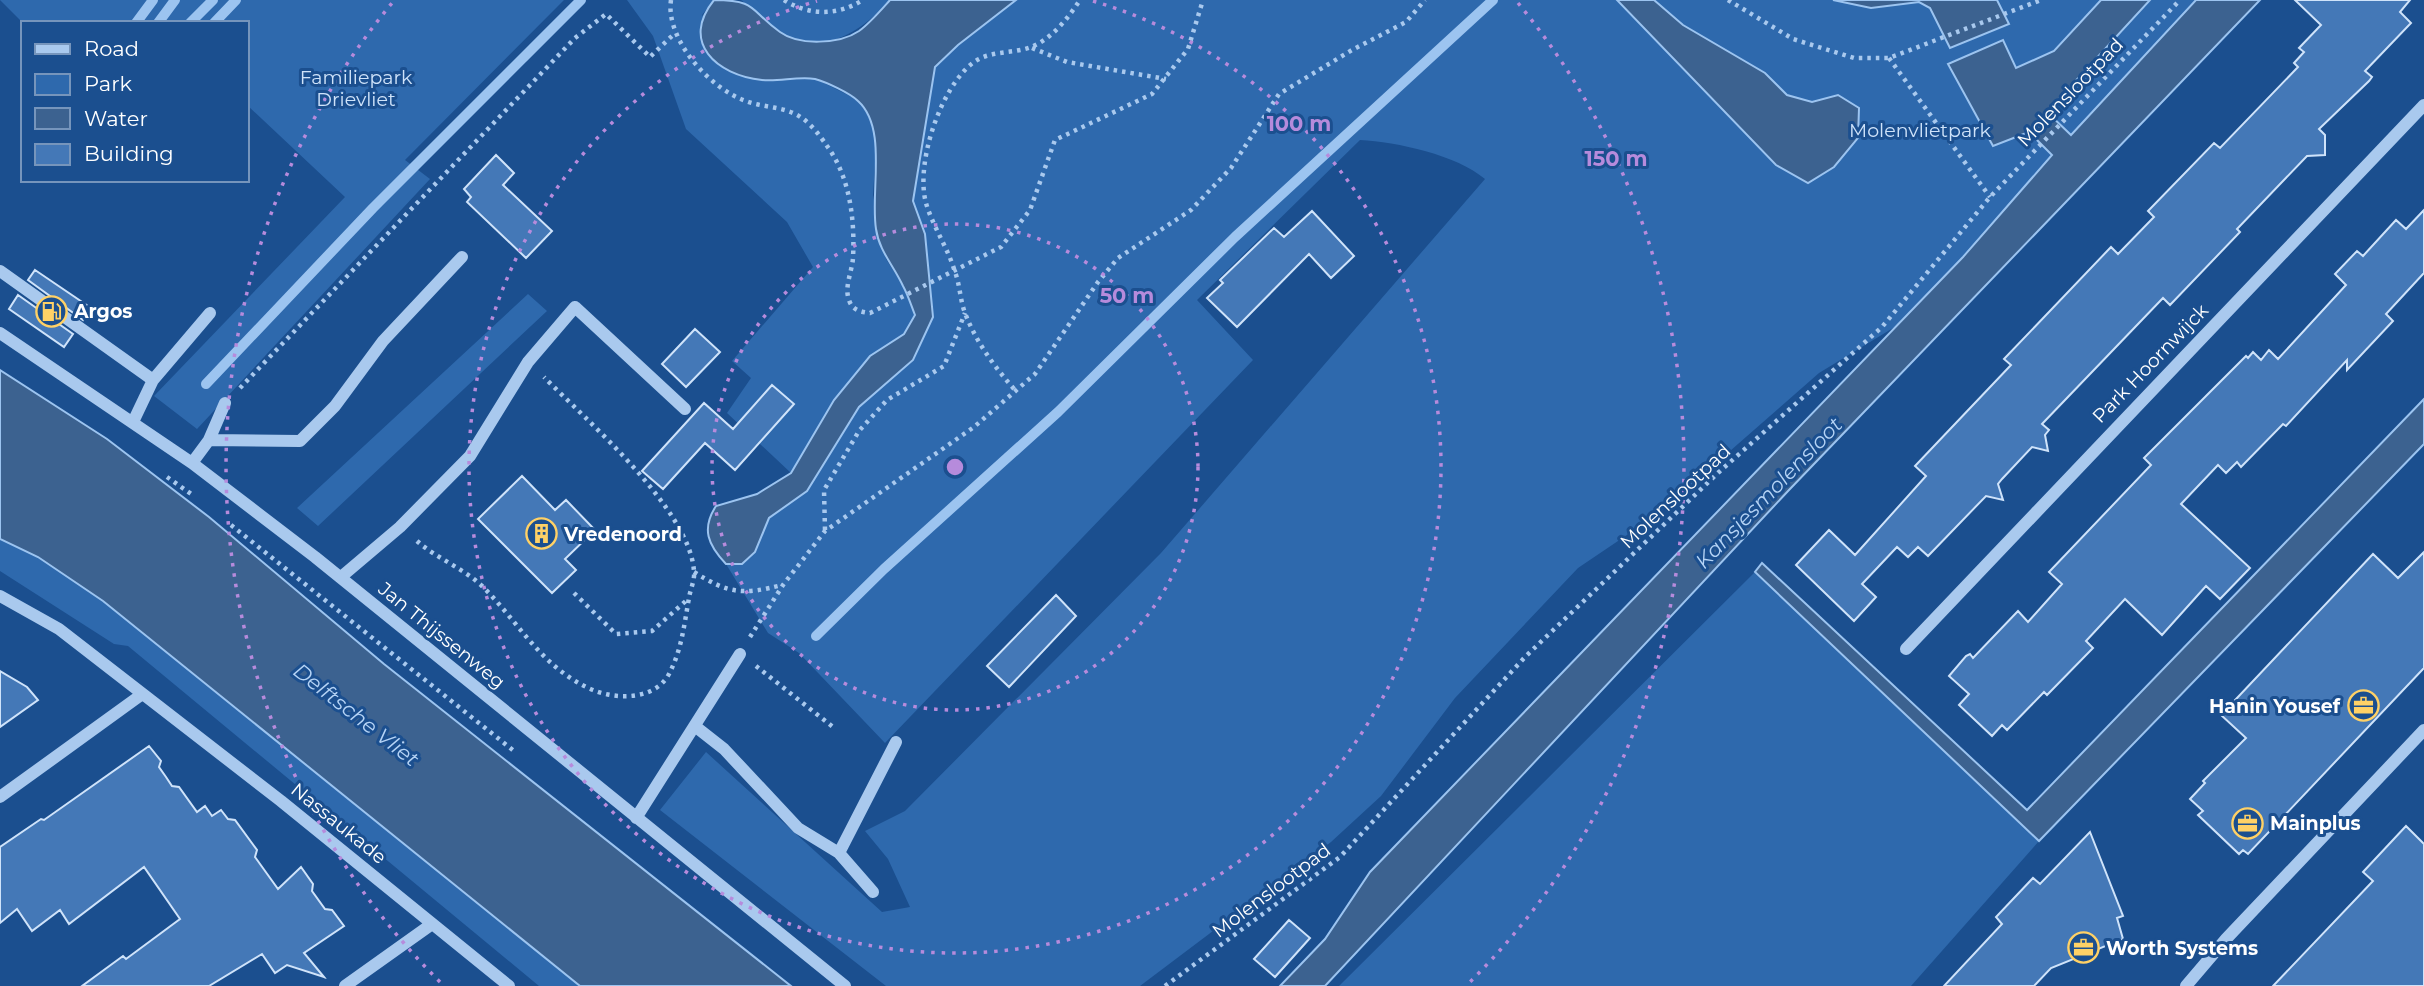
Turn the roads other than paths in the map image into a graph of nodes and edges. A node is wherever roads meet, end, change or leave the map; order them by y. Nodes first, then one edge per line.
1 (2424, 104) edge
2 (462, 257) dead end
3 (0, 271) edge
4 (210, 313) dead end
5 (0, 333) edge
6 (153, 380) junction
7 (225, 403) road end
8 (685, 409) dead end
9 (132, 422) junction
10 (209, 440) junction
11 (192, 463) junction
12 (341, 578) junction
13 (0, 596) edge
14 (1906, 649) dead end
15 (740, 654) road end
16 (141, 695) junction
17 (696, 727) junction
18 (2424, 730) edge
19 (896, 742) dead end
20 (0, 797) edge
21 (636, 818) junction
22 (839, 853) junction
23 (873, 892) dead end
24 (432, 924) junction
25 (345, 986) edge
26 (509, 986) edge
27 (845, 986) edge
28 (2186, 986) edge

1 - 14 street, Park Hoornwijck
2 - 10 street
3 - 6 street
4 - 6 street
5 - 9 street, Jan Thijssenweg
6 - 9 street
7 - 10 street
8 - 12 street
9 - 11 street, Jan Thijssenweg
10 - 11 street
11 - 12 street, Jan Thijssenweg
12 - 21 street, Jan Thijssenweg
13 - 16 street, Nassaukade
15 - 17 street
16 - 20 street
16 - 24 street, Nassaukade
17 - 21 street
17 - 22 street
18 - 28 street
19 - 22 street
21 - 27 street, Jan Thijssenweg
22 - 23 street
24 - 25 street
24 - 26 street, Nassaukade

